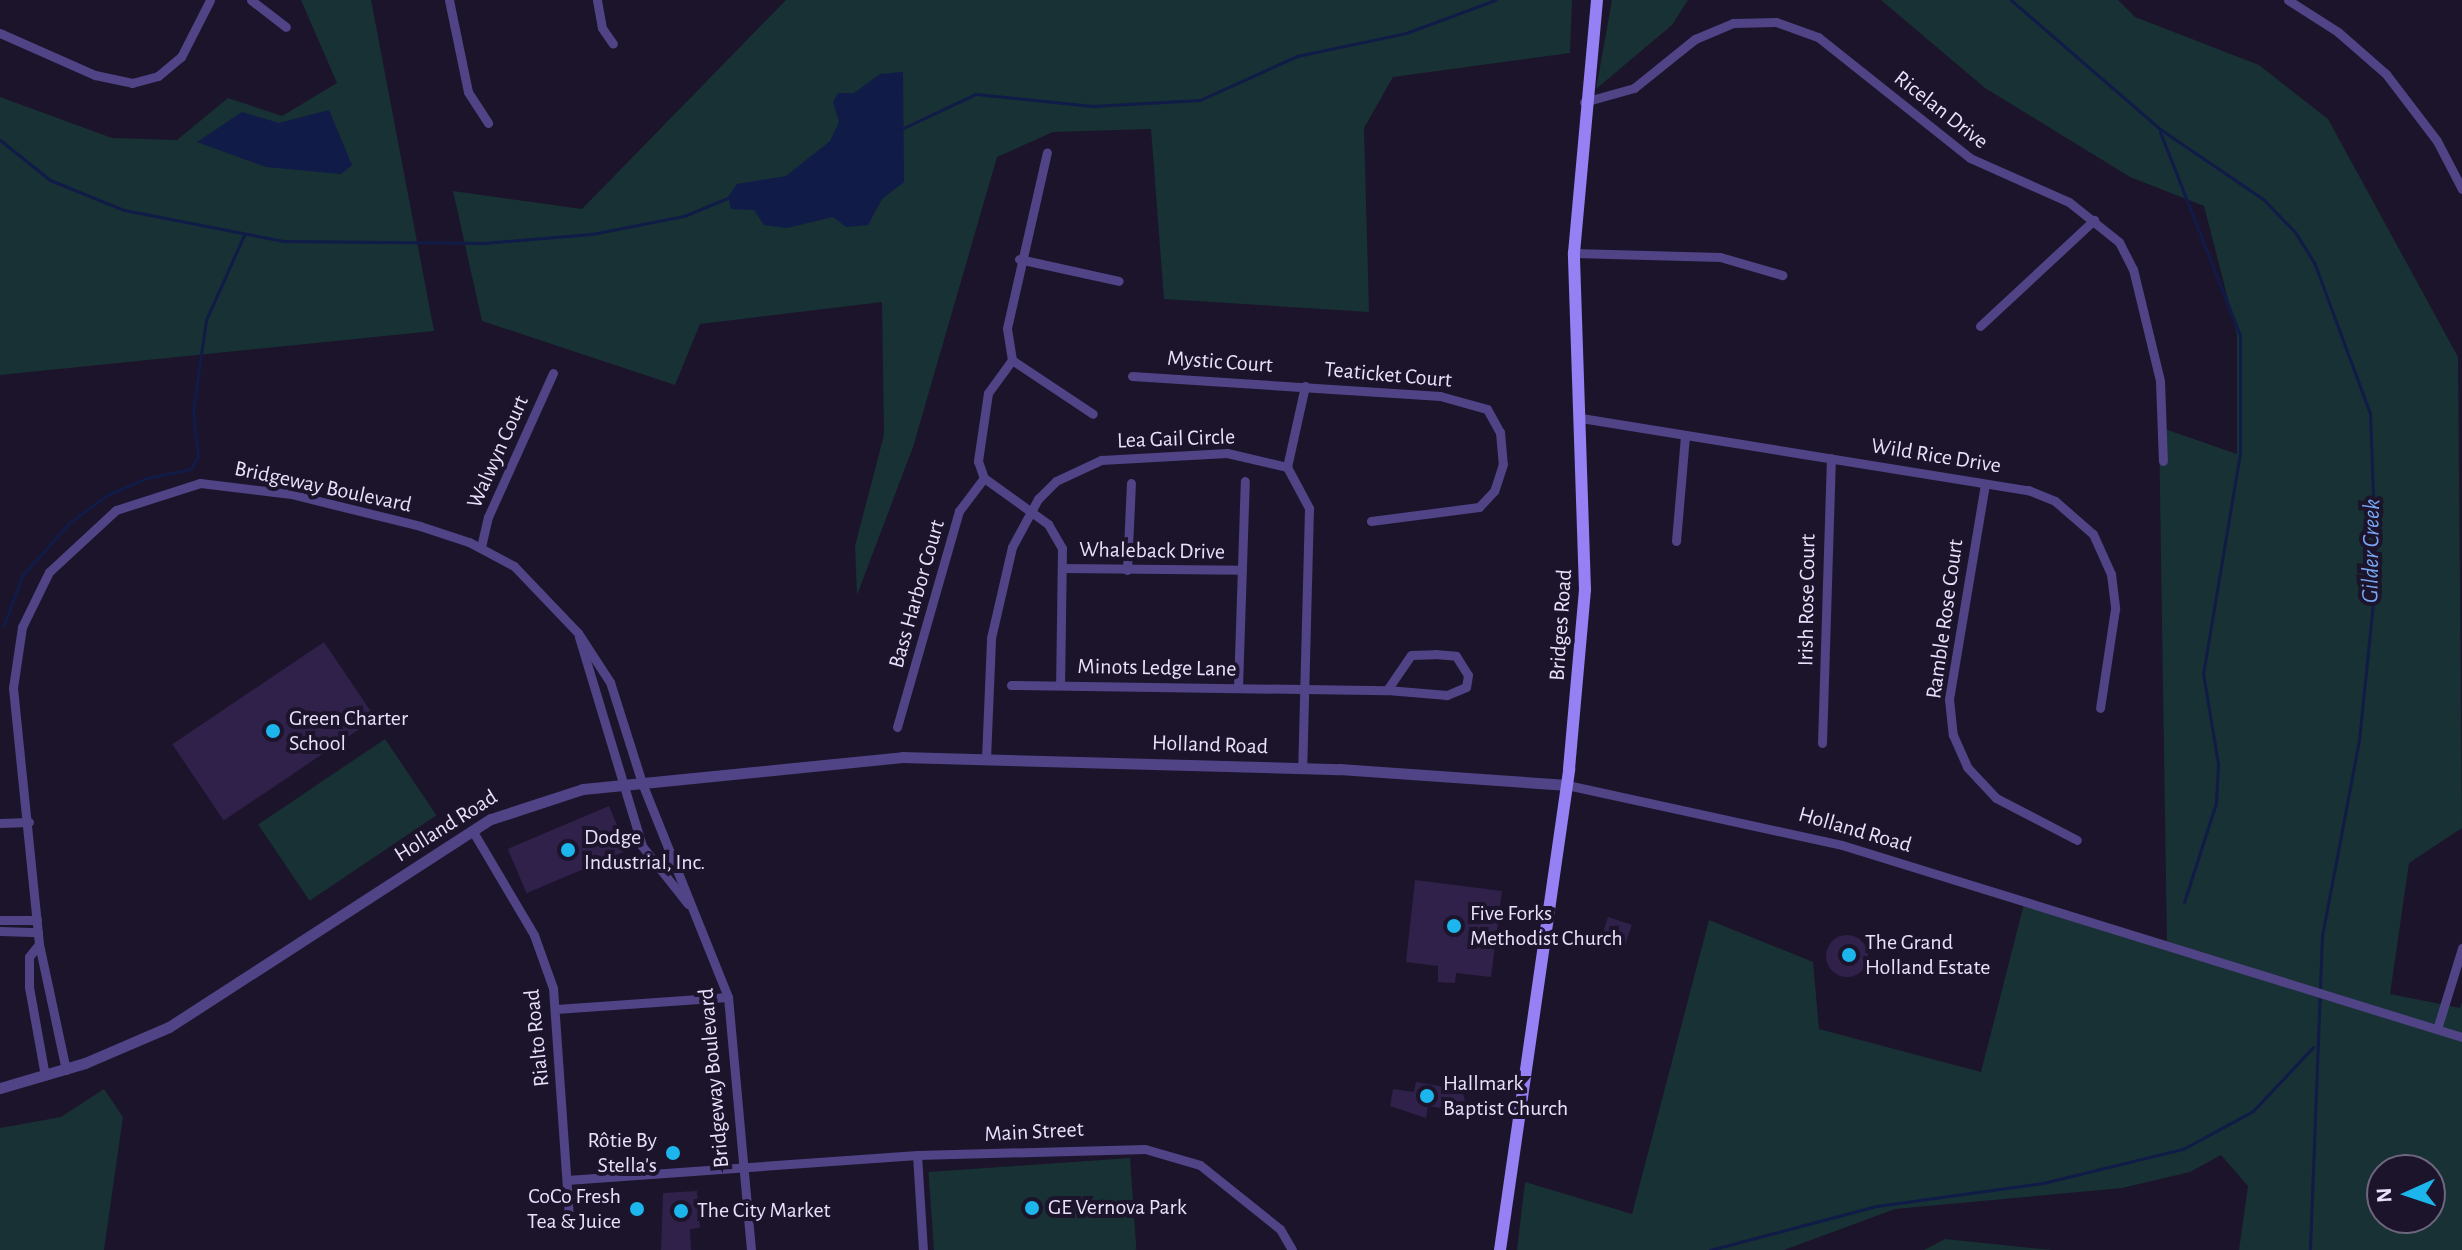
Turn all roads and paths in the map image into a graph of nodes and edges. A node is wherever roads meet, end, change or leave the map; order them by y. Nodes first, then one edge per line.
1 (210, 0) edge
2 (251, 0) edge
3 (449, 0) edge
4 (597, 0) edge
5 (1597, 0) edge
6 (2288, 0) edge
7 (286, 27) dead end
8 (0, 33) edge
9 (613, 44) dead end
10 (1584, 102) junction
11 (488, 123) dead end
12 (1047, 152) dead end
13 (2462, 189) edge
14 (2094, 220) junction
15 (1574, 253) junction
16 (1019, 259) junction
17 (1782, 275) dead end
18 (1119, 281) dead end
19 (1980, 326) dead end
20 (1012, 360) junction
21 (553, 373) dead end
22 (1132, 376) dead end
23 (1305, 386) junction
24 (1093, 414) dead end
25 (1581, 418) junction
26 (1685, 435) junction
27 (1831, 458) junction
28 (2163, 461) dead end
29 (1287, 467) junction
30 (984, 478) junction
31 (1245, 481) dead end
32 (1131, 483) dead end
33 (1985, 484) junction
34 (1029, 513) junction
35 (1371, 521) dead end
36 (1676, 541) dead end
37 (481, 547) junction
38 (1063, 568) junction
39 (1127, 570) junction
40 (1241, 570) junction
41 (578, 633) junction
42 (1060, 684) junction
43 (1011, 685) dead end
44 (1238, 687) junction
45 (1387, 690) junction
46 (1303, 691) junction
47 (2100, 708) dead end
48 (897, 727) dead end
49 (1822, 743) dead end
50 (986, 759) junction
51 (1302, 767) junction
52 (642, 783) junction
53 (623, 784) junction
54 (1567, 785) junction
55 (29, 822) junction
56 (0, 823) edge
57 (472, 830) junction
58 (2077, 840) dead end
59 (693, 909) junction
60 (0, 920) edge
61 (37, 920) junction
62 (0, 931) edge
63 (38, 932) junction
64 (39, 944) junction
65 (2462, 948) edge
66 (728, 997) junction
67 (556, 1009) junction
68 (2437, 1029) junction
69 (2462, 1037) edge
70 (66, 1070) junction
71 (45, 1076) junction
72 (0, 1088) edge
73 (917, 1155) junction
74 (740, 1167) junction
75 (567, 1180) junction
76 (569, 1214) dead end
77 (751, 1250) edge
78 (923, 1250) edge
79 (1294, 1250) edge
80 (1304, 1250) edge
81 (1500, 1250) edge

1 - 8 street
2 - 7 street
3 - 11 street
4 - 9 street
5 - 10 main road, Bridges Road
6 - 13 street
10 - 14 street, Ricelan Drive
10 - 15 main road, Bridges Road
12 - 16 street
14 - 19 street
14 - 28 street, Ricelan Drive
15 - 17 street
15 - 25 main road, Bridges Road
16 - 18 street
16 - 20 street
20 - 24 street
20 - 30 street
21 - 37 street, Walwyn Court
22 - 23 street, Mystic Court
23 - 29 street
23 - 35 street, Teaticket Court
25 - 26 street, Wild Rice Drive
25 - 54 main road, Bridges Road
26 - 27 street, Wild Rice Drive
26 - 36 street
27 - 33 street, Wild Rice Drive
27 - 49 street, Irish Rose Court
29 - 34 street, Lea Gail Circle
29 - 46 street
30 - 34 street
30 - 48 street, Bass Harbor Court
31 - 40 street
32 - 39 street
33 - 47 street, Wild Rice Drive
33 - 58 street, Ramble Rose Court
34 - 38 street
34 - 50 street, Lea Gail Circle
37 - 41 street, Bridgeway Boulevard
37 - 55 street, Bridgeway Boulevard
38 - 39 street, Whaleback Drive
38 - 42 street
39 - 40 street, Whaleback Drive
40 - 44 street
41 - 52 street, Bridgeway Boulevard
41 - 53 street, Bridgeway Boulevard
42 - 43 street, Minots Ledge Lane
42 - 44 street, Minots Ledge Lane
44 - 46 street, Minots Ledge Lane
45 - 45 street, Minots Ledge Lane
45 - 46 street, Minots Ledge Lane
46 - 51 street
50 - 51 street, Holland Road
50 - 52 street, Holland Road
51 - 54 street, Holland Road
52 - 53 street, Holland Road
52 - 59 street, Bridgeway Boulevard
53 - 57 street, Holland Road
53 - 59 street, Bridgeway Boulevard
54 - 68 street, Holland Road
54 - 81 main road, Bridges Road
55 - 56 street
55 - 61 street, Bridgeway Boulevard
57 - 67 street, Rialto Road
57 - 70 street, Holland Road
59 - 66 street, Bridgeway Boulevard
60 - 61 street
61 - 63 street, Bridgeway Boulevard
62 - 63 street
63 - 64 street, Bridgeway Boulevard
64 - 70 street, Bridgeway Boulevard
64 - 71 street, Bridgeway Boulevard
65 - 68 street
66 - 67 street
66 - 74 street, Bridgeway Boulevard
67 - 75 street, Rialto Road
68 - 69 street, Holland Road
70 - 71 street, Holland Road
71 - 72 street, Holland Road
73 - 74 street, Main Street
73 - 78 street
73 - 79 street, Main Street
74 - 75 street, Main Street
74 - 77 street, Bridgeway Boulevard
75 - 76 street, Rialto Road
79 - 80 street

